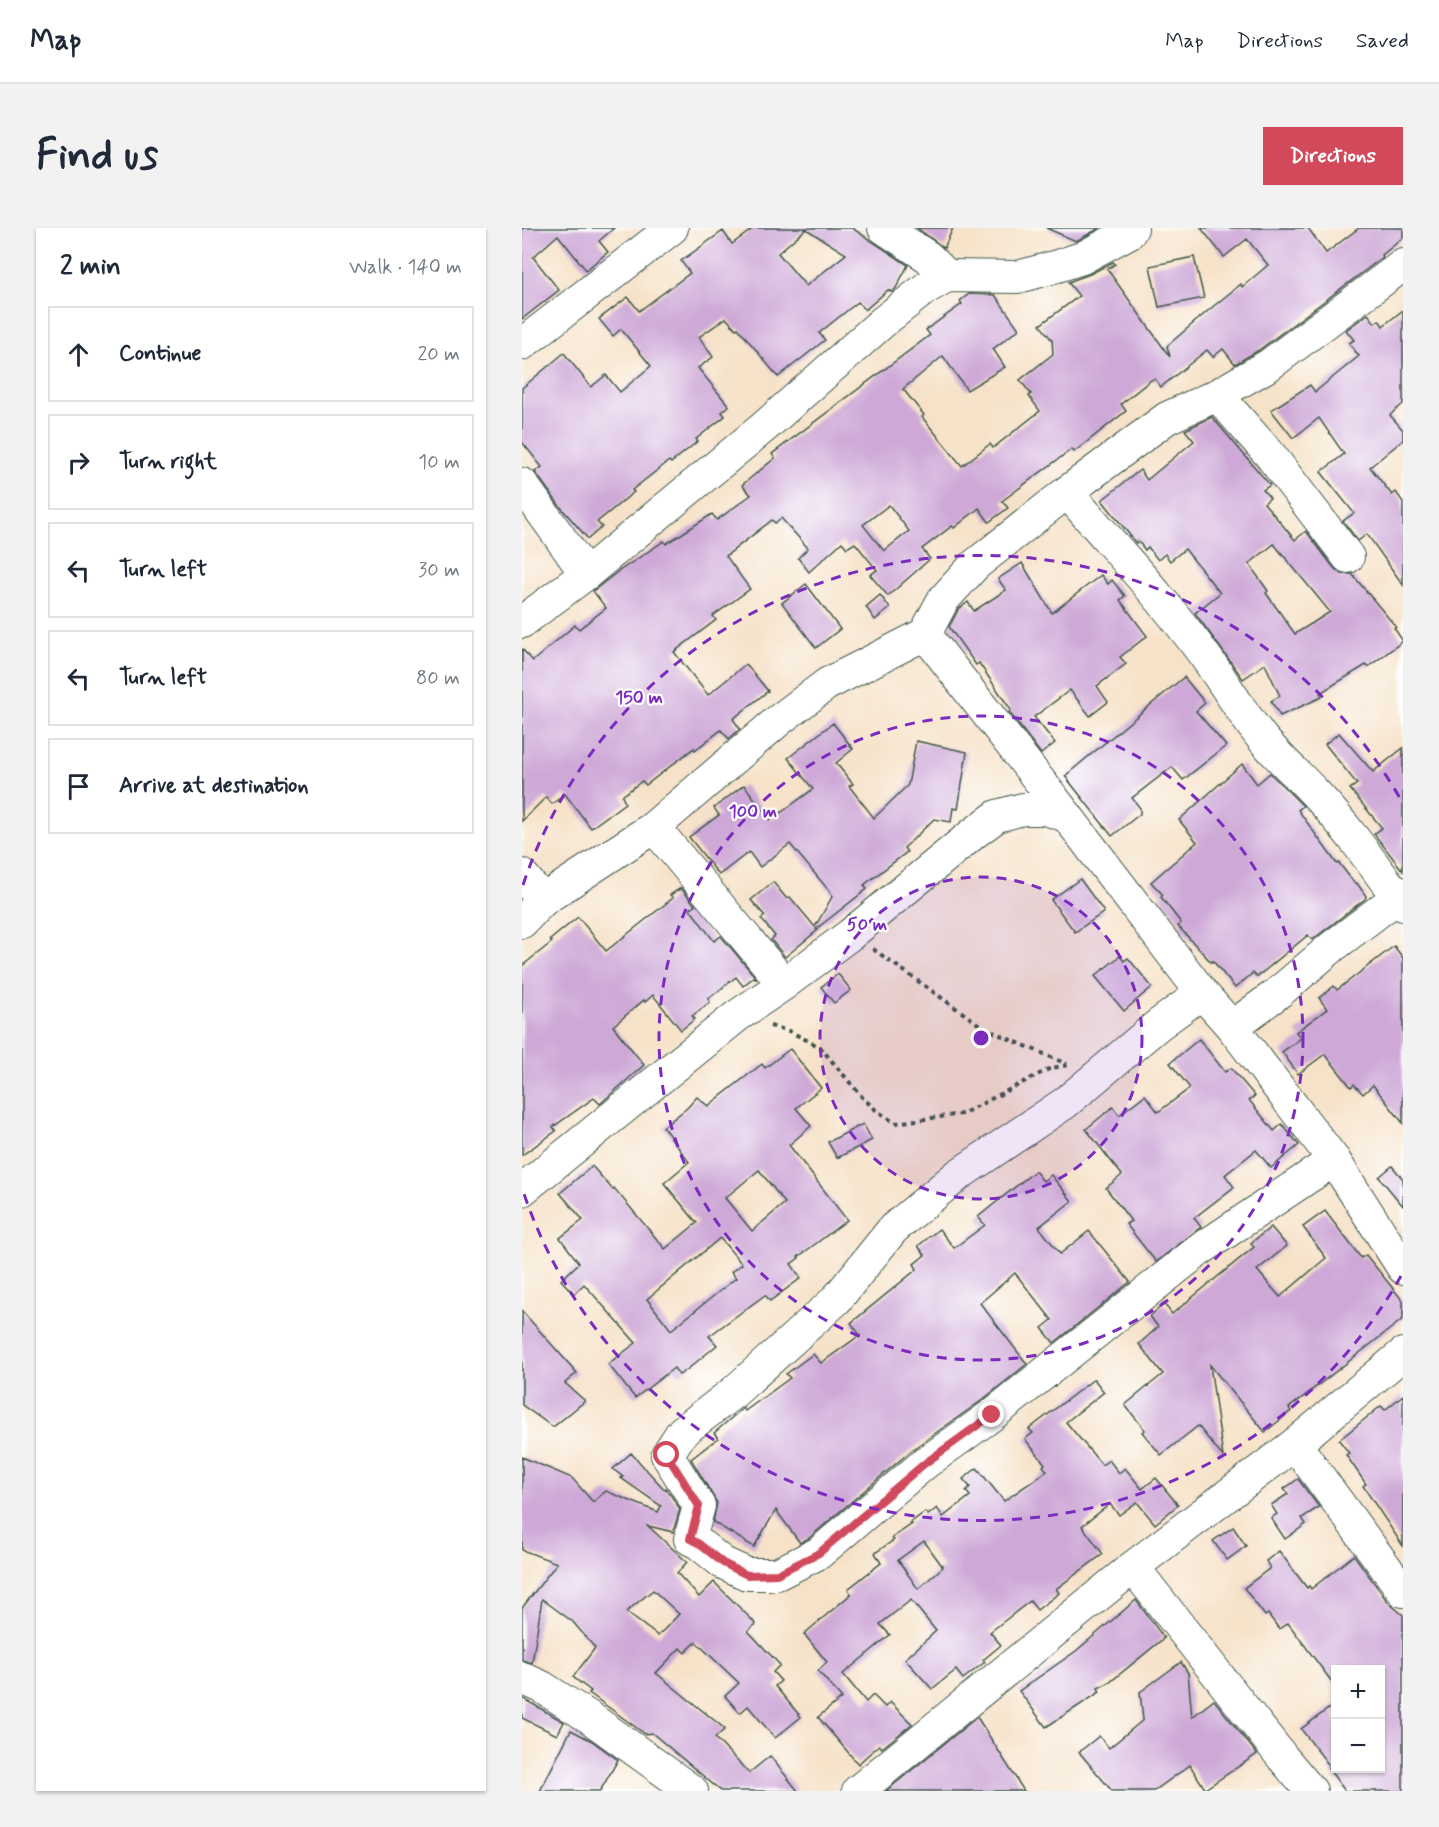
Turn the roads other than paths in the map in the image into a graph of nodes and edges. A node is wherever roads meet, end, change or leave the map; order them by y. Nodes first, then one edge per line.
1 (672, 228) edge
2 (884, 228) edge
3 (1132, 228) edge
4 (1403, 265) edge
5 (947, 276) junction
6 (522, 344) edge
7 (1217, 395) junction
8 (522, 484) edge
9 (1067, 492) junction
10 (1348, 557) dead end
11 (586, 574) junction
12 (522, 622) edge
13 (925, 634) junction
14 (1067, 816) junction
15 (654, 827) junction
16 (522, 875) edge
17 (1401, 898) edge
18 (532, 911) edge
19 (784, 984) junction
20 (1202, 993) junction
21 (1232, 1027) junction
22 (1334, 1160) junction
23 (522, 1191) edge
24 (1403, 1268) edge
25 (1403, 1354) edge
26 (1295, 1444) junction
27 (1132, 1567) junction
28 (1403, 1591) edge
29 (522, 1678) edge
30 (692, 1791) edge
31 (858, 1791) edge
32 (1311, 1791) edge

1 - 6 street
2 - 5 street
3 - 5 street
4 - 7 street
5 - 11 street
7 - 9 street
7 - 10 street
8 - 11 street
9 - 13 street
9 - 17 street
11 - 12 street
13 - 14 street
13 - 15 street
14 - 19 street
14 - 20 street
15 - 18 street
15 - 19 street
16 - 18 street
17 - 21 street
19 - 23 street
20 - 21 street
20 - 22 street
21 - 22 street
22 - 24 street
25 - 26 street
26 - 27 street
26 - 28 street
27 - 31 street
27 - 32 street
29 - 30 street

